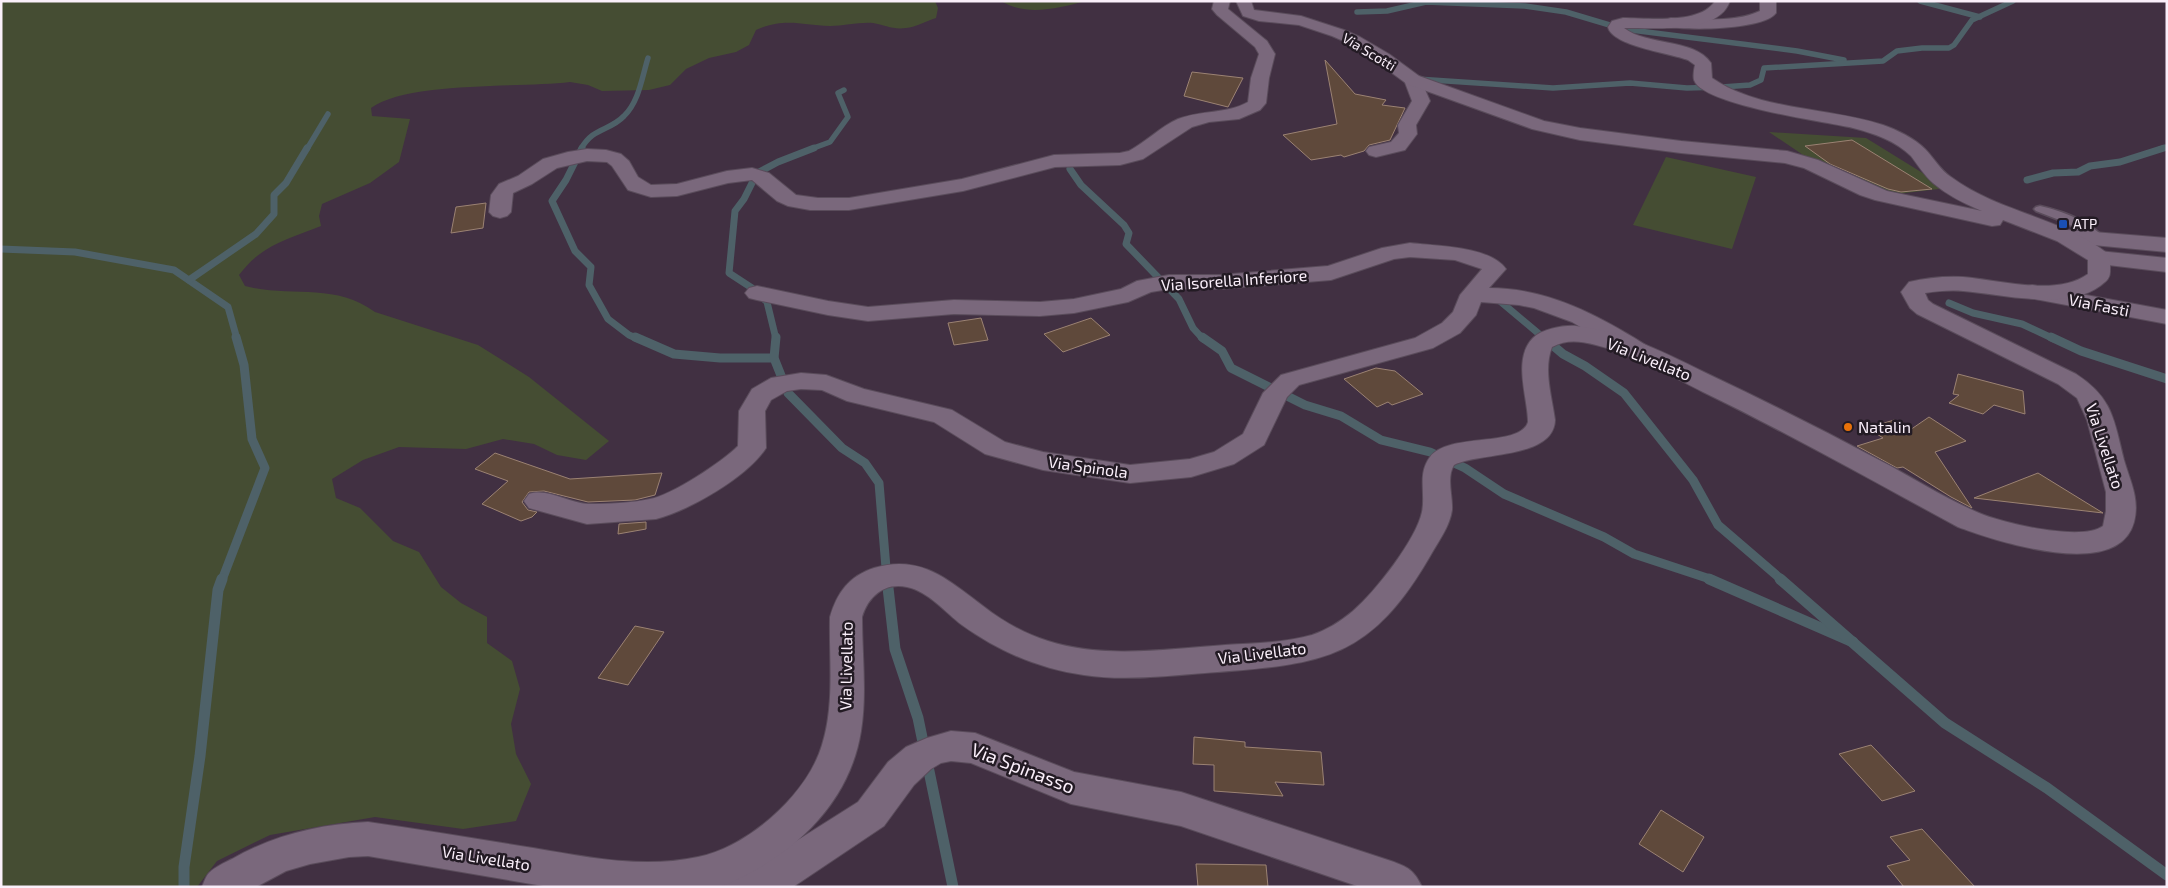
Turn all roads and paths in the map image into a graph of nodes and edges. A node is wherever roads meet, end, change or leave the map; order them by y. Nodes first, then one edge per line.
1 (1222, 1) edge
2 (1243, 1) edge
3 (1723, 1) edge
4 (1768, 1) edge
5 (1670, 23) junction
6 (1413, 80) junction
7 (1376, 151) dead end
8 (2040, 209) dead end
9 (500, 212) dead end
10 (2167, 244) edge
11 (2088, 245) junction
12 (2167, 265) edge
13 (2032, 292) junction
14 (757, 293) dead end
15 (1472, 294) junction
16 (2167, 318) edge
17 (1640, 352) junction
18 (539, 501) dead end
19 (706, 873) junction
20 (222, 887) edge
21 (1402, 887) edge

1 - 9 street
2 - 6 street, Via Scotti
3 - 5 street
4 - 5 street
5 - 11 street
6 - 7 street
6 - 11 street
8 - 11 lane
10 - 11 street
11 - 12 street
11 - 13 street, Via Livellato
13 - 16 street, Via Fasti
13 - 17 street, Via Livellato
14 - 15 street, Via Isorella Inferiore
15 - 17 street
15 - 18 street, Via Spinola
17 - 19 street, Via Livellato
19 - 20 street, Via Livellato
19 - 21 street, Via Spinasso

